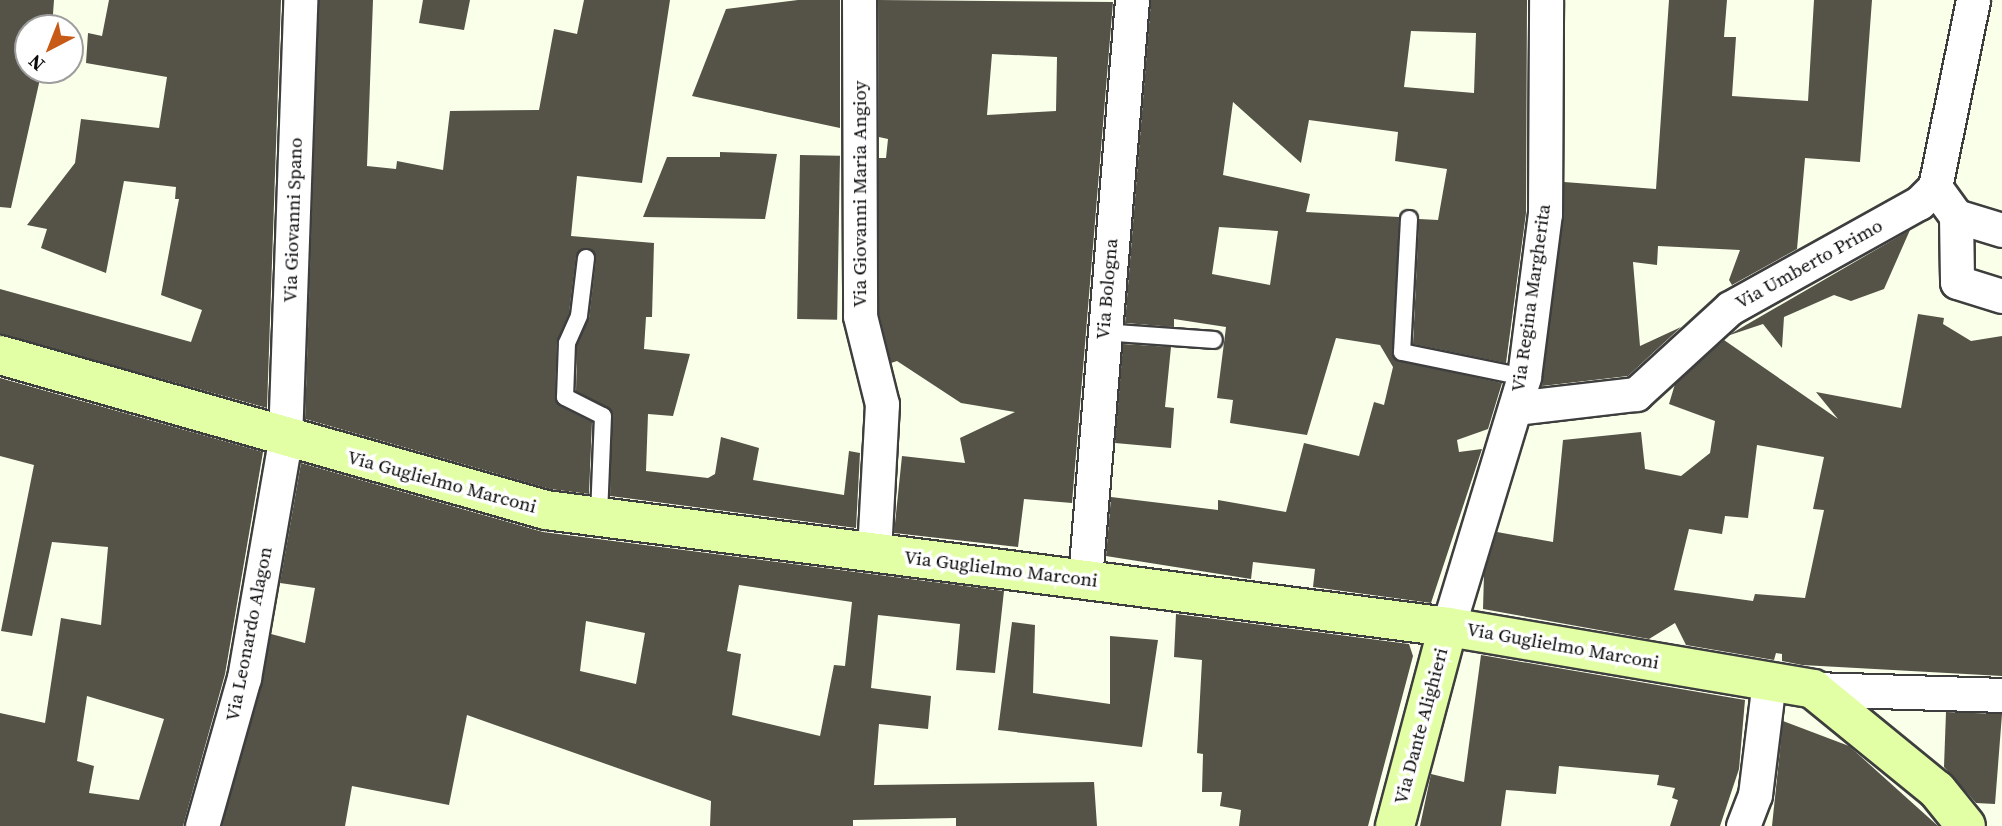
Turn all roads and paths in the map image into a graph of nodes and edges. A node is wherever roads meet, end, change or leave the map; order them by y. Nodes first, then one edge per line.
1 (300, 0) edge
2 (859, 0) edge
3 (1132, 0) edge
4 (1546, 0) edge
5 (1973, 0) edge
6 (1935, 187) junction
7 (1956, 216) junction
8 (1409, 219) dead end
9 (2002, 230) edge
10 (586, 258) dead end
11 (2002, 296) edge
12 (1103, 332) junction
13 (1214, 340) dead end
14 (0, 355) edge
15 (1520, 392) junction
16 (285, 440) junction
17 (600, 517) junction
18 (874, 554) junction
19 (1085, 579) junction
20 (1448, 627) junction
21 (1769, 681) junction
22 (1813, 689) junction
23 (2002, 695) edge
24 (202, 826) edge
25 (1395, 826) edge
26 (1744, 826) edge
27 (1966, 826) edge

1 - 16 street, Via Giovanni Spano
2 - 18 street, Via Giovanni Maria Angioy
3 - 12 street, Via Bologna
4 - 15 street, Via Regina Margherita
5 - 6 street
6 - 7 street
6 - 15 street, Via Umberto Primo
7 - 9 street
7 - 11 street
8 - 15 lane
10 - 17 lane
12 - 13 lane
12 - 19 street, Via Bologna
14 - 16 main road, Via Guglielmo Marconi
15 - 20 street, Via Regina Margherita
16 - 17 main road, Via Guglielmo Marconi
16 - 24 street, Via Leonardo Alagon
17 - 18 main road, Via Guglielmo Marconi
18 - 19 main road, Via Guglielmo Marconi
19 - 20 main road, Via Guglielmo Marconi
20 - 21 main road, Via Guglielmo Marconi
20 - 25 main road, Via Dante Alighieri
21 - 22 main road, Via Guglielmo Marconi
21 - 26 street
22 - 23 street
22 - 27 main road, Via Guglielmo Marconi

